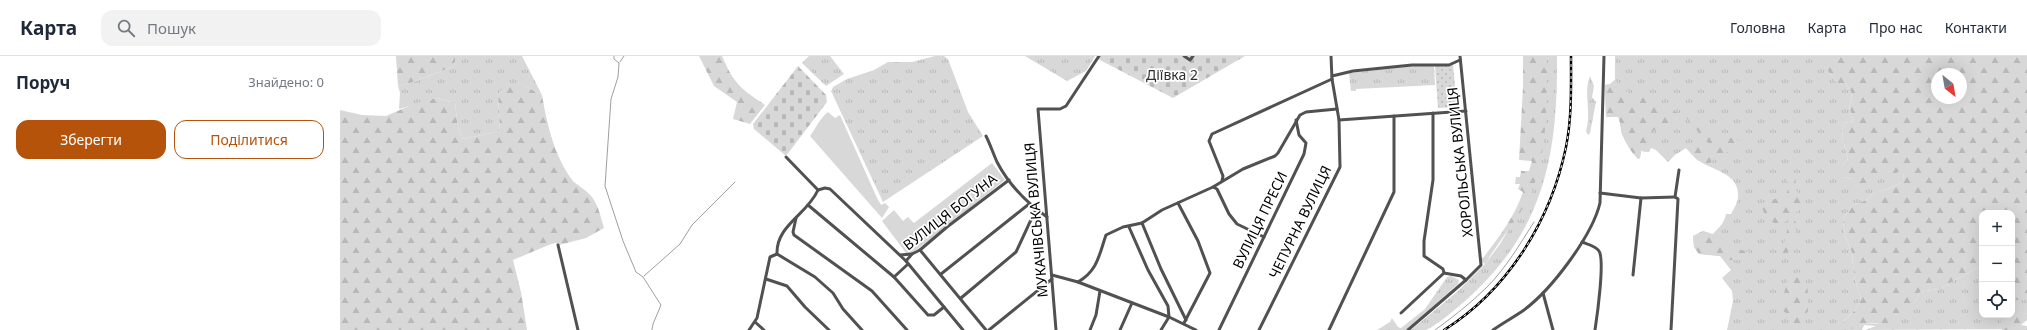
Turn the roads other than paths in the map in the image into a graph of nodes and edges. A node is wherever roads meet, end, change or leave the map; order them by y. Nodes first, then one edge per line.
1 (1099, 56) edge
2 (1184, 56) edge
3 (1193, 56) edge
4 (1331, 56) edge
5 (1604, 56) edge
6 (1460, 58) edge
7 (1332, 77) junction
8 (1337, 109) junction
9 (1466, 111) junction
10 (1433, 113) junction
11 (1394, 116) junction
12 (1296, 120) junction
13 (1339, 120) junction
14 (986, 136) dead end
15 (786, 157) dead end
16 (1679, 170) dead end
17 (1008, 180) junction
18 (1222, 181) junction
19 (1213, 187) junction
20 (818, 190) junction
21 (1600, 193) junction
22 (1675, 197) junction
23 (1641, 198) junction
24 (1178, 203) junction
25 (1029, 204) junction
26 (808, 205) junction
27 (1036, 209) junction
28 (1046, 217) junction
29 (796, 218) junction
30 (1142, 223) junction
31 (1129, 227) junction
32 (1264, 237) junction
33 (1582, 242) junction
34 (558, 245) dead end
35 (920, 250) junction
36 (777, 254) junction
37 (912, 254) junction
38 (899, 255) junction
39 (906, 263) junction
40 (1444, 273) junction
41 (941, 274) junction
42 (1633, 275) dead end
43 (894, 277) junction
44 (1052, 277) junction
45 (766, 279) junction
46 (1466, 280) junction
47 (1078, 282) junction
48 (1100, 291) junction
49 (1543, 293) junction
50 (961, 298) junction
51 (1132, 303) junction
52 (944, 307) junction
53 (1401, 313) dead end
54 (1169, 316) junction
55 (755, 322) junction
56 (1185, 322) junction
57 (578, 330) edge
58 (749, 330) edge
59 (764, 330) edge
60 (829, 330) edge
61 (862, 330) edge
62 (907, 330) edge
63 (963, 330) edge
64 (987, 330) edge
65 (1056, 330) edge
66 (1090, 330) edge
67 (1120, 330) edge
68 (1161, 330) edge
69 (1196, 330) edge
70 (1219, 330) edge
71 (1259, 330) edge
72 (1329, 330) edge
73 (1408, 330) edge
74 (1493, 330) edge
75 (1553, 330) edge
76 (1595, 330) edge
77 (1671, 330) edge

1 - 28 street, МУКАЧІВСЬКА ВУЛИЦЯ
2 - 3 street
4 - 7 street, ЧЕПУРНА ВУЛИЦЯ
5 - 21 street
6 - 7 street
6 - 9 street, ХОРОЛЬСЬКА ВУЛИЦЯ
7 - 8 street, ЧЕПУРНА ВУЛИЦЯ
7 - 18 street
8 - 12 street
8 - 13 street, ЧЕПУРНА ВУЛИЦЯ
9 - 10 street
9 - 46 street, ХОРОЛЬСЬКА ВУЛИЦЯ
10 - 11 street
10 - 40 street
11 - 13 street
11 - 72 street
12 - 18 street
12 - 32 street, ВУЛИЦЯ ПРЕСИ
13 - 71 street, ЧЕПУРНА ВУЛИЦЯ
14 - 17 street
15 - 20 street
16 - 22 street
17 - 25 street
17 - 35 street, ВУЛИЦЯ БОГУНА
18 - 19 street
19 - 24 street
19 - 32 street
20 - 26 street
20 - 38 street
21 - 23 street
21 - 33 street
22 - 23 street
22 - 77 street
23 - 42 street
24 - 30 street
24 - 56 street
25 - 27 street
25 - 41 street
26 - 29 street
26 - 43 street
27 - 28 street
27 - 50 street
28 - 44 street, МУКАЧІВСЬКА ВУЛИЦЯ
29 - 36 street
29 - 62 street
30 - 31 street
30 - 56 street
31 - 47 street
31 - 54 street
32 - 70 street, ВУЛИЦЯ ПРЕСИ
33 - 49 street
33 - 76 street
34 - 57 street
35 - 37 street, ВУЛИЦЯ БОГУНА
35 - 41 street
36 - 45 street
36 - 61 street
37 - 38 street
37 - 39 street, ВУЛИЦЯ БОГУНА
38 - 39 street
39 - 43 street, ВУЛИЦЯ БОГУНА
39 - 52 street
40 - 46 street
40 - 53 street
41 - 50 street
43 - 52 street
44 - 47 street
44 - 64 street
44 - 65 street, МУКАЧІВСЬКА ВУЛИЦЯ
45 - 55 street
45 - 60 street
46 - 73 street
47 - 48 street
48 - 51 street
48 - 66 street
49 - 74 street
49 - 75 street
50 - 64 street
51 - 54 street
51 - 67 street
52 - 63 street
54 - 56 street
54 - 68 street
55 - 58 street
55 - 59 street
56 - 69 street

